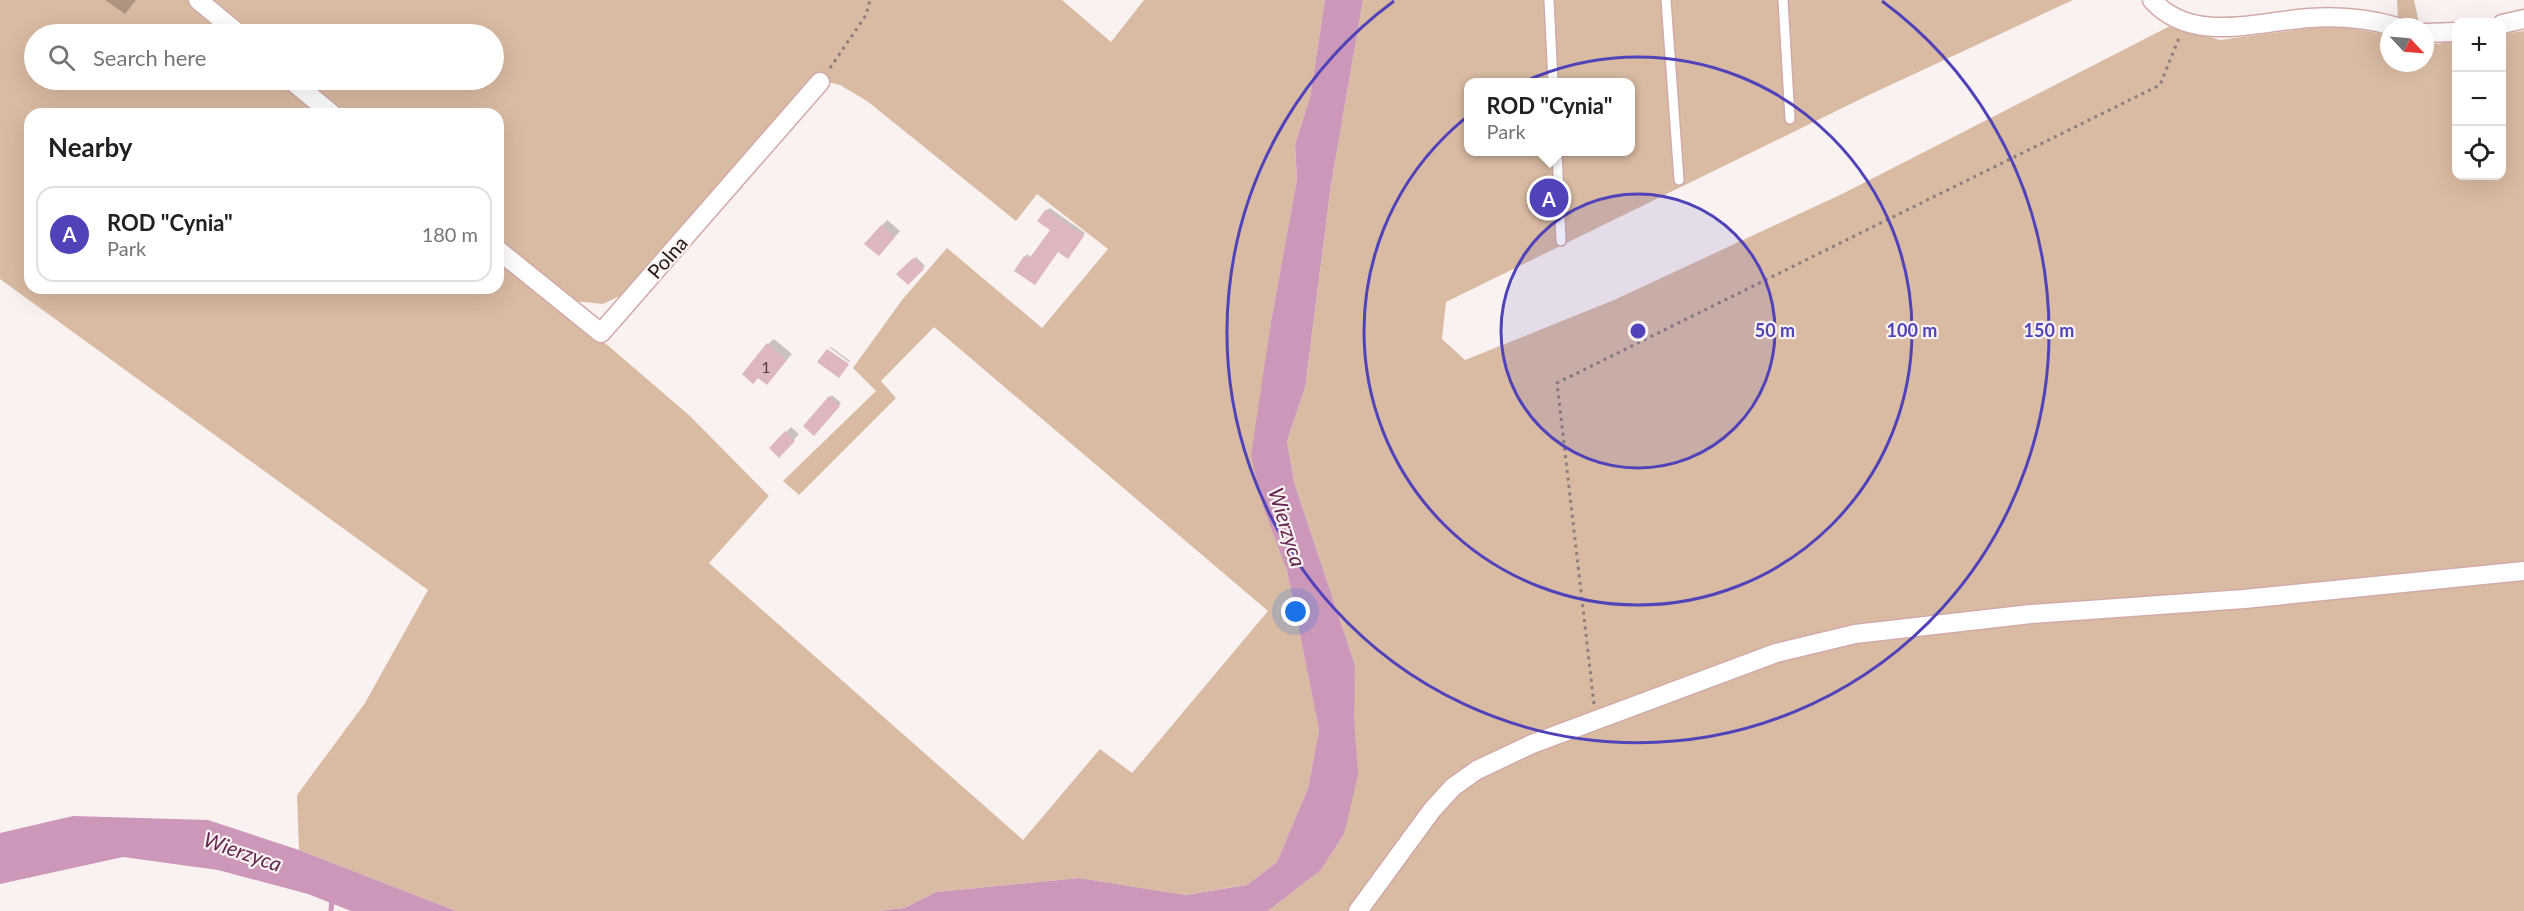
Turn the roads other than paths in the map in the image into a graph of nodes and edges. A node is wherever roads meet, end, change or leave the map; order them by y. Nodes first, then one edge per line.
1 (198, 0) edge
2 (1548, 0) edge
3 (1666, 0) edge
4 (1783, 0) edge
5 (2152, 0) edge
6 (2524, 20) edge
7 (2380, 23) edge
8 (2506, 23) edge
9 (226, 24) edge
10 (2452, 32) edge
11 (2434, 33) edge
12 (1553, 78) edge
13 (820, 82) road end
14 (303, 90) edge
15 (325, 108) edge
16 (1790, 119) dead end
17 (1557, 156) edge
18 (1679, 180) dead end
19 (1562, 241) dead end
20 (504, 255) edge
21 (2524, 571) edge
22 (1358, 911) edge

1 - 9 street
2 - 12 lane
3 - 18 lane
4 - 16 lane
5 - 7 street
6 - 8 street
10 - 11 street
13 - 20 street, Polna
14 - 15 street
17 - 19 lane
21 - 22 street

